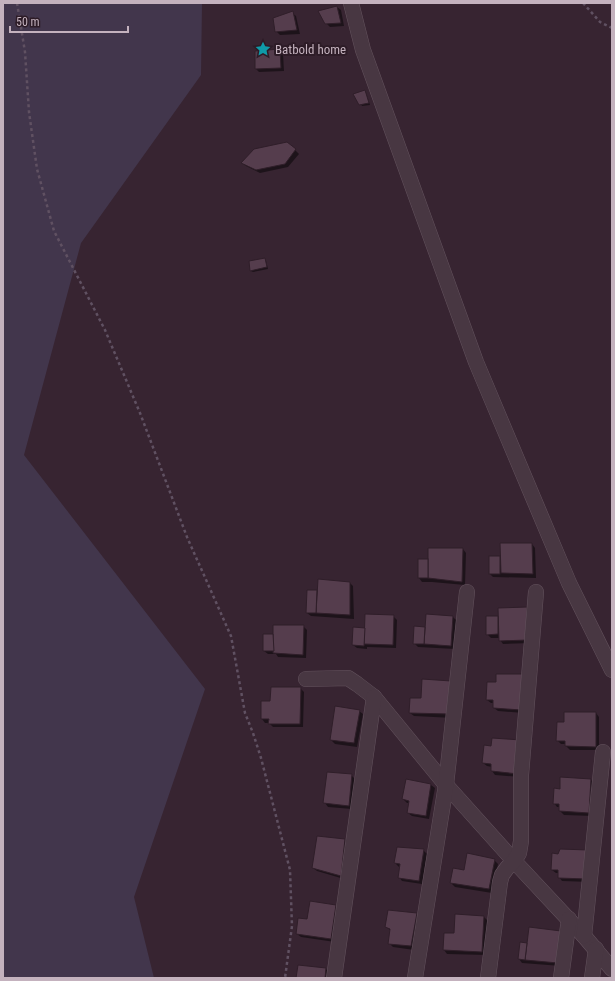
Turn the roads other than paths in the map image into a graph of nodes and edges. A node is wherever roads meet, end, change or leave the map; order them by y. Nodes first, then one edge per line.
1 (351, 3) edge
2 (466, 592) dead end
3 (536, 592) dead end
4 (612, 670) edge
5 (306, 679) dead end
6 (374, 697) junction
7 (603, 752) dead end
8 (446, 785) junction
9 (514, 861) junction
10 (569, 919) junction
11 (584, 936) junction
12 (596, 949) junction
13 (612, 969) edge
14 (334, 978) edge
15 (416, 978) edge
16 (488, 978) edge
17 (561, 978) edge
18 (592, 978) edge

1 - 4 street
2 - 8 street
3 - 9 street
5 - 6 street
6 - 8 street
6 - 14 street
7 - 11 street
8 - 9 street
8 - 15 street
9 - 10 street
9 - 16 street
10 - 11 street
10 - 17 street
11 - 12 street
12 - 13 street
12 - 18 street

